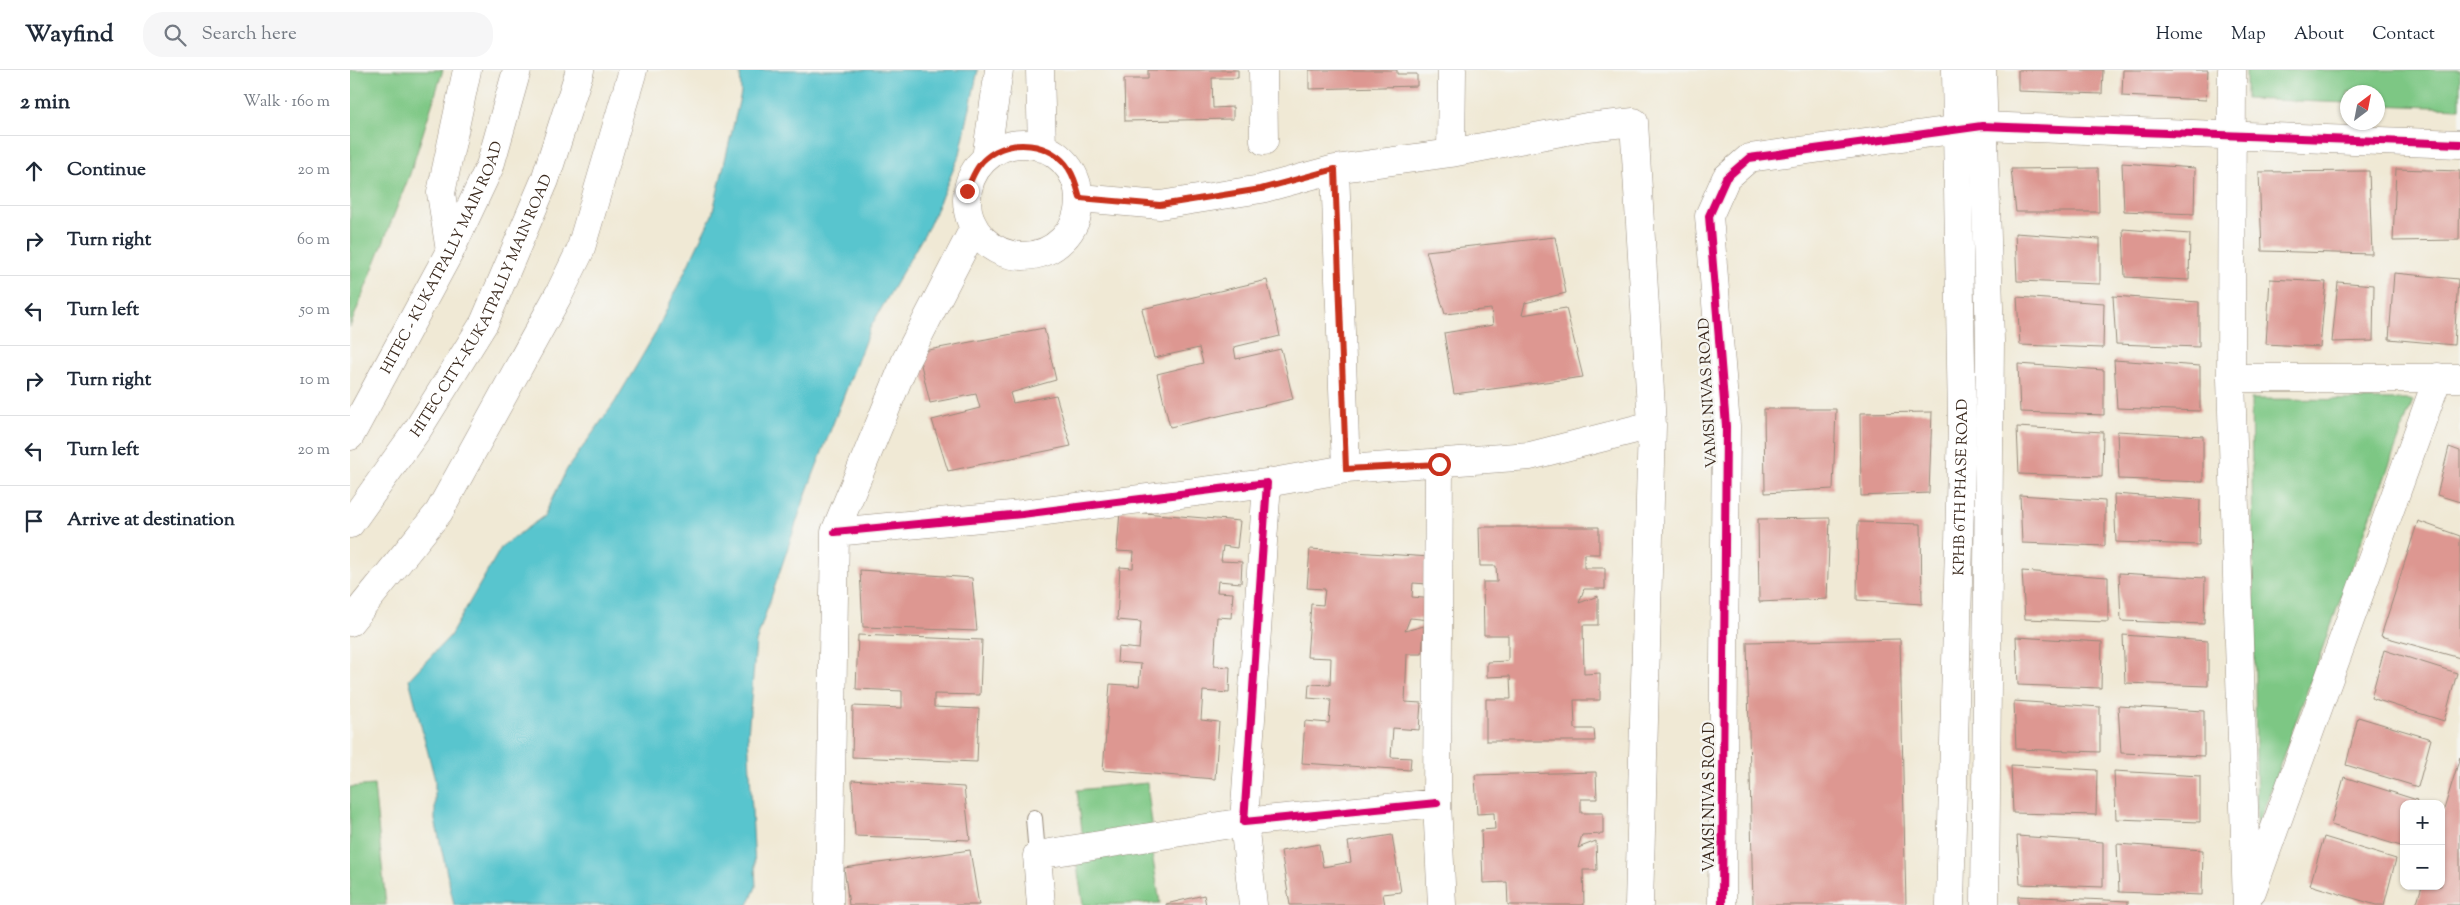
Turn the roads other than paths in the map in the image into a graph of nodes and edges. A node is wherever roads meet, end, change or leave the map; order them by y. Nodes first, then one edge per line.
1 (467, 70) edge
2 (517, 70) edge
3 (580, 70) edge
4 (633, 70) edge
5 (999, 70) edge
6 (1040, 70) edge
7 (1263, 70) edge
8 (1452, 70) edge
9 (1956, 70) edge
10 (1982, 70) edge
11 (2232, 70) edge
12 (1970, 128) junction
13 (2232, 135) junction
14 (1264, 141) dead end
15 (2460, 144) edge
16 (1042, 148) junction
17 (1451, 153) junction
18 (986, 158) junction
19 (1335, 169) junction
20 (1080, 198) junction
21 (974, 228) junction
22 (450, 251) junction
23 (2230, 378) junction
24 (2449, 378) edge
25 (1652, 425) junction
26 (352, 429) edge
27 (1439, 464) junction
28 (1346, 469) junction
29 (1267, 483) junction
30 (350, 524) edge
31 (835, 532) junction
32 (350, 622) edge
33 (1437, 803) junction
34 (1034, 818) dead end
35 (1244, 822) junction
36 (1037, 855) junction
37 (2248, 904) edge
38 (829, 905) edge
39 (1041, 905) edge
40 (1253, 905) edge
41 (1442, 905) edge
42 (1639, 905) edge
43 (1722, 905) edge
44 (1950, 905) edge
45 (1984, 905) edge

1 - 22 street
2 - 22 street, HITEC - KUKATPALLY MAIN ROAD
3 - 30 street, HITEC CITY–KUKATPALLY MAIN ROAD
4 - 32 street
5 - 18 street
6 - 16 street
7 - 14 street
8 - 17 street
9 - 12 street, KPHB 6TH PHASE ROAD
10 - 12 street, KPHB 6TH PHASE ROAD
11 - 13 street
12 - 13 street, VAMSI NIVAS ROAD
12 - 43 street, VAMSI NIVAS ROAD
12 - 44 street, KPHB 6TH PHASE ROAD
12 - 45 street, KPHB 6TH PHASE ROAD
13 - 15 street, VAMSI NIVAS ROAD
13 - 23 street
16 - 18 street
16 - 20 street
17 - 19 street
17 - 25 street
18 - 21 street
19 - 20 street
19 - 28 street
20 - 21 street
21 - 31 street
22 - 26 street, HITEC - KUKATPALLY MAIN ROAD
23 - 24 street
23 - 37 street
24 - 37 street
25 - 27 street
25 - 42 street
27 - 28 street
27 - 33 street
28 - 29 street
29 - 31 street
29 - 35 street
31 - 38 street
33 - 35 street
33 - 41 street
34 - 36 lane
35 - 36 street
35 - 40 street
36 - 39 street

